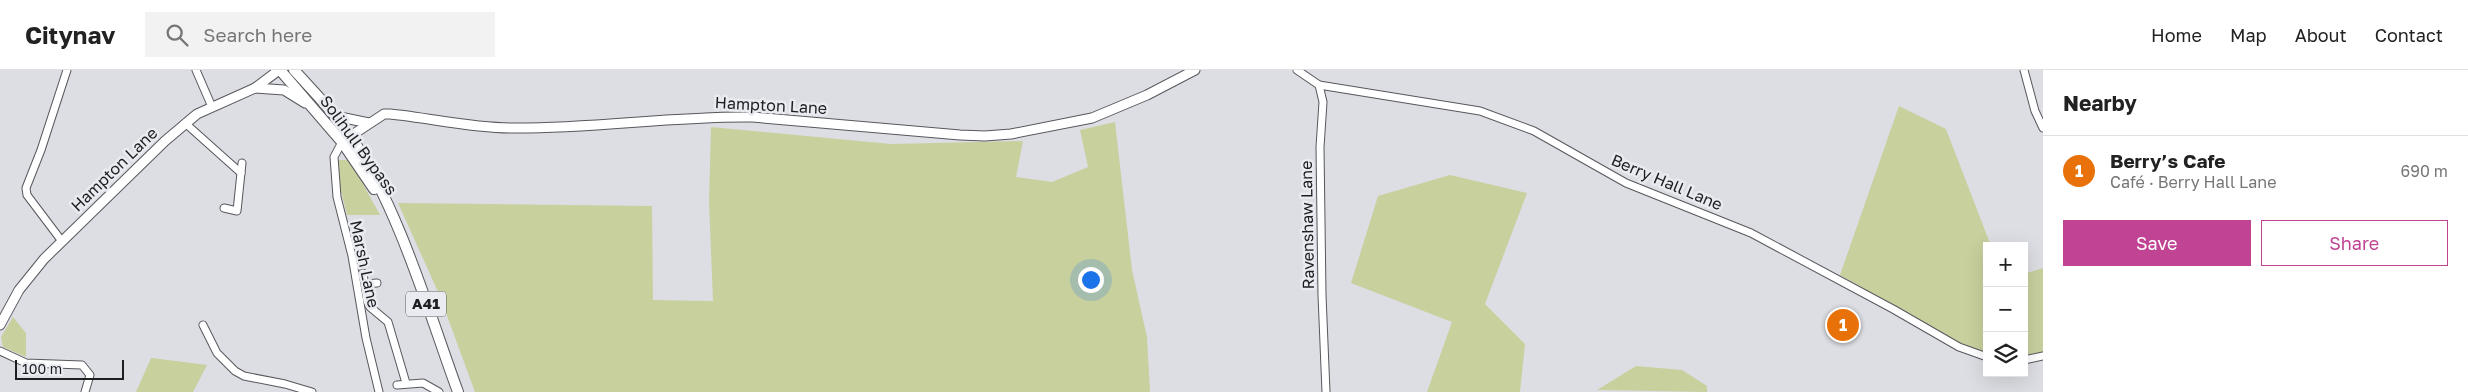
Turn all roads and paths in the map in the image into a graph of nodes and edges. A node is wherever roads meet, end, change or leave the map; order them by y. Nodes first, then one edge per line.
1 (67, 70) edge
2 (196, 70) edge
3 (280, 70) edge
4 (294, 70) edge
5 (1195, 70) edge
6 (1297, 70) edge
7 (2024, 70) edge
8 (1319, 85) junction
9 (255, 88) junction
10 (212, 107) junction
11 (317, 111) junction
12 (334, 116) junction
13 (185, 123) junction
14 (369, 123) junction
15 (2043, 128) edge
16 (346, 139) junction
17 (242, 162) dead end
18 (241, 173) junction
19 (224, 208) dead end
20 (62, 240) junction
21 (363, 273) dead end
22 (377, 283) dead end
23 (365, 284) junction
24 (0, 325) edge
25 (203, 325) dead end
26 (0, 351) edge
27 (1983, 356) edge
28 (2043, 356) edge
29 (2028, 359) edge
30 (406, 383) junction
31 (397, 385) dead end
32 (85, 392) edge
33 (312, 392) edge
34 (379, 392) edge
35 (439, 392) edge
36 (458, 392) edge
37 (1326, 392) edge

1 - 20 street
2 - 10 street
3 - 9 main road, Hampton Lane
3 - 11 highway, Solihull Bypass / A41
4 - 12 highway, Solihull Bypass / A41
5 - 14 main road, Hampton Lane
6 - 8 street
7 - 15 street
8 - 27 street, Berry Hall Lane
8 - 37 street, Ravenshaw Lane
9 - 10 main road, Hampton Lane
9 - 11 main road
10 - 13 main road, Hampton Lane
11 - 16 highway, Solihull Bypass / A41
12 - 14 main road
12 - 16 highway, Solihull Bypass / A41
13 - 18 street
13 - 20 main road, Hampton Lane
14 - 16 main road, Hampton Lane
16 - 34 street, Marsh Lane
16 - 36 highway, Solihull Bypass / A41
17 - 18 street
18 - 19 street
20 - 24 main road, Hampton Lane
21 - 23 street
22 - 23 street
23 - 30 street
25 - 33 street
26 - 32 street
28 - 29 street
30 - 31 street
30 - 35 street

